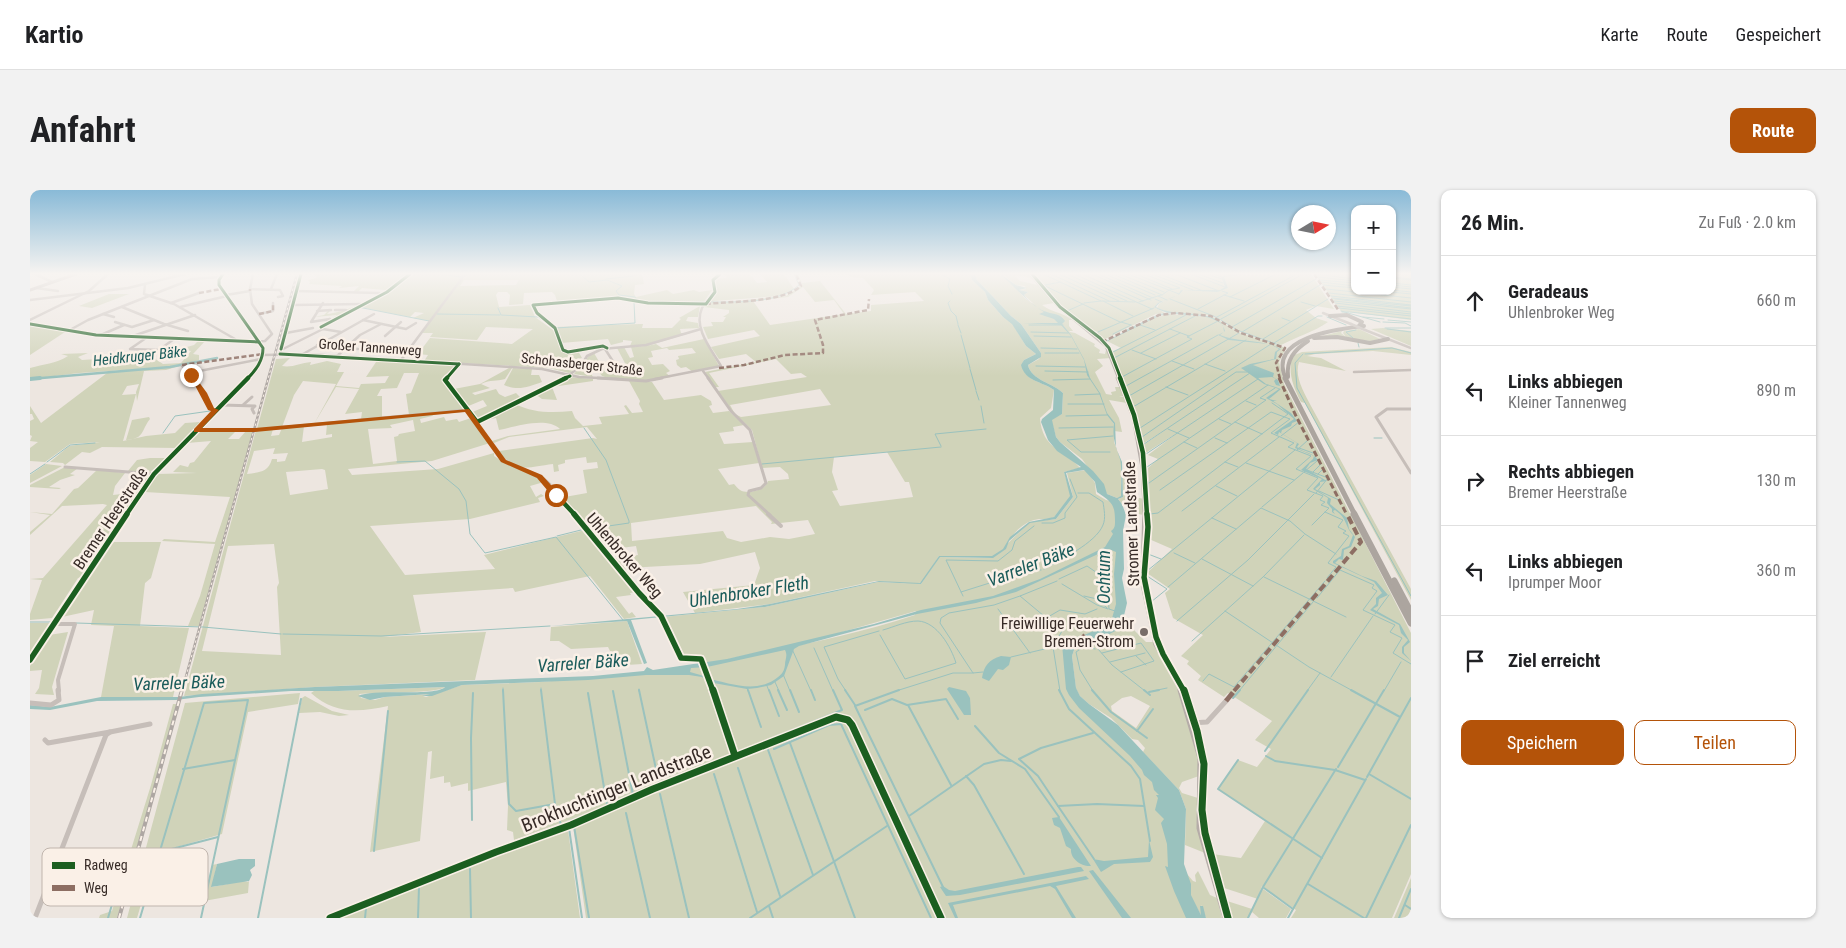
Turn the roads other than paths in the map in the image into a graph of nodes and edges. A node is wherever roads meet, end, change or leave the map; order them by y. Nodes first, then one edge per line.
1 (55, 308) edge
2 (119, 308) edge
3 (124, 308) edge
4 (182, 308) edge
5 (235, 308) edge
6 (255, 308) edge
7 (273, 308) edge
8 (292, 308) edge
9 (320, 308) edge
10 (440, 308) edge
11 (534, 308) edge
12 (703, 308) edge
13 (1059, 308) edge
14 (346, 310) dead end
15 (318, 311) junction
16 (103, 314) junction
17 (259, 314) junction
18 (374, 314) dead end
19 (1329, 314) junction
20 (194, 315) junction
21 (114, 316) dead end
22 (30, 320) edge
23 (154, 320) junction
24 (326, 320) dead end
25 (363, 320) junction
26 (1340, 320) joint
27 (1364, 320) dead end
28 (115, 322) dead end
29 (401, 322) dead end
30 (416, 323) dead end
31 (30, 324) edge
32 (164, 324) junction
33 (381, 324) junction
34 (124, 325) junction
35 (394, 326) junction
36 (1350, 326) junction
37 (313, 328) dead end
38 (1366, 328) junction
39 (701, 329) junction
40 (188, 330) dead end
41 (1343, 330) junction
42 (68, 331) junction
43 (300, 331) junction
44 (341, 332) junction
45 (286, 333) junction
46 (101, 335) junction
47 (303, 336) dead end
48 (385, 336) dead end
49 (131, 337) junction
50 (146, 338) junction
51 (174, 338) junction
52 (1383, 338) junction
53 (1313, 339) junction
54 (233, 340) junction
55 (259, 342) junction
56 (317, 345) junction
57 (346, 348) junction
58 (606, 348) junction
59 (1411, 348) edge
60 (281, 349) junction
61 (358, 349) dead end
62 (280, 354) junction
63 (303, 354) junction
64 (262, 355) junction
65 (337, 356) junction
66 (400, 360) junction
67 (459, 364) junction
68 (182, 366) dead end
69 (616, 366) dead end
70 (1411, 370) edge
71 (703, 371) junction
72 (1354, 372) dead end
73 (189, 373) junction
74 (570, 375) junction
75 (252, 397) dead end
76 (222, 405) junction
77 (243, 405) junction
78 (1411, 409) edge
79 (216, 410) junction
80 (467, 410) junction
81 (254, 413) dead end
82 (477, 422) junction
83 (196, 430) junction
84 (65, 467) dead end
85 (1410, 471) edge
86 (154, 474) junction
87 (781, 526) dead end
88 (1411, 613) edge
89 (661, 616) dead end
90 (54, 623) junction
91 (1411, 623) edge
92 (30, 660) edge
93 (1226, 701) dead end
94 (30, 703) edge
95 (1192, 723) junction
96 (150, 724) dead end
97 (110, 732) junction
98 (45, 740) dead end
99 (61, 848) edge
100 (42, 899) edge
101 (35, 918) edge
102 (330, 918) edge
103 (942, 918) edge
104 (1226, 918) edge

1 - 22 street
2 - 16 street
3 - 23 street
4 - 20 street
5 - 55 main road
6 - 17 street
7 - 17 street
8 - 45 street
9 - 15 street
10 - 66 street
11 - 58 street
12 - 39 street
13 - 95 main road, Stromer Landstraße
14 - 15 street
15 - 24 street
16 - 21 street
16 - 42 street
17 - 55 street
18 - 25 street
19 - 26 highway
19 - 27 highway
19 - 36 highway
20 - 32 street
20 - 54 street
23 - 32 street
23 - 34 street
25 - 33 street
25 - 44 street
26 - 36 street
28 - 34 street
29 - 35 street
30 - 35 street
31 - 42 street
32 - 40 street
32 - 49 street
33 - 35 street
33 - 57 street
34 - 46 street
35 - 48 street
36 - 38 highway
36 - 91 highway
37 - 43 street
38 - 41 highway
38 - 52 street
39 - 58 street
39 - 71 street, Schohasberger Straße
41 - 52 highway
41 - 53 highway
42 - 46 street
43 - 45 street
43 - 47 street
44 - 56 street
44 - 60 street
45 - 60 street
46 - 49 street
49 - 50 street
50 - 51 street
50 - 51 street
51 - 54 street
52 - 53 highway
52 - 59 street
53 - 88 highway
54 - 55 street
55 - 64 main road
56 - 57 street
56 - 63 street
57 - 61 street
57 - 65 street
58 - 69 street
58 - 74 street
60 - 62 street
62 - 63 street, Großer Tannenweg
62 - 64 street, Großer Tannenweg
63 - 65 street, Großer Tannenweg
64 - 73 street, Großer Tannenweg
64 - 76 main road, Bremer Heerstraße
65 - 66 street, Großer Tannenweg
66 - 67 street, Großer Tannenweg
67 - 74 street, Schohasberger Straße
67 - 80 street, Uhlenbroker Weg
68 - 73 street
70 - 72 street
71 - 74 street, Schohasberger Straße
71 - 87 street
73 - 79 street
74 - 82 street
75 - 77 street
76 - 77 street
76 - 79 main road, Bremer Heerstraße
77 - 81 street
78 - 85 street
79 - 83 main road, Bremer Heerstraße
80 - 82 street, Uhlenbroker Weg
80 - 83 street
82 - 89 street, Uhlenbroker Weg
83 - 86 main road, Bremer Heerstraße
84 - 86 street
86 - 90 main road, Bremer Heerstraße
90 - 92 main road, Bremer Heerstraße
90 - 94 street
93 - 95 street
95 - 104 main road, Stromer Landstraße
96 - 97 street
97 - 98 street
97 - 99 street
100 - 101 street
102 - 103 street, Brokhuchtinger Landstraße

